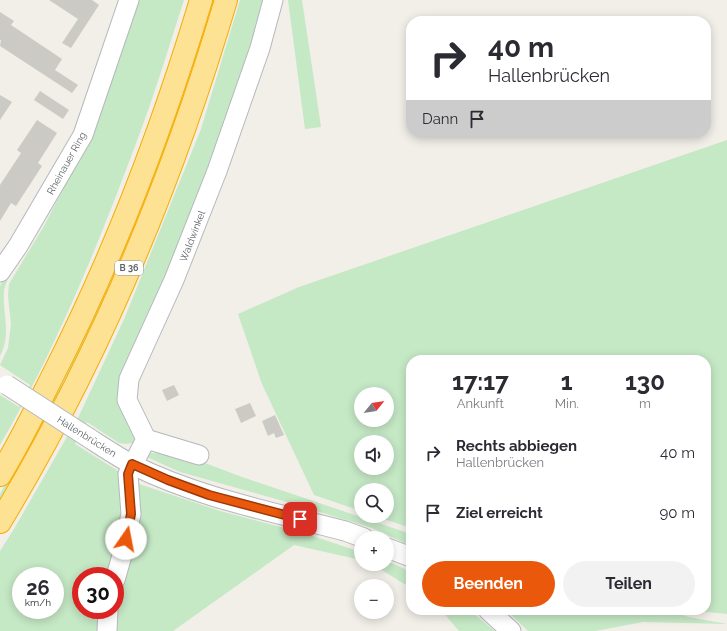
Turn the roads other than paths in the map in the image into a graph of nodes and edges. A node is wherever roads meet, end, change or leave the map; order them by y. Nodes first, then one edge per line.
1 (129, 0) edge
2 (201, 0) edge
3 (226, 0) edge
4 (273, 0) edge
5 (0, 272) edge
6 (3, 382) edge
7 (146, 440) junction
8 (199, 455) dead end
9 (132, 464) junction
10 (0, 475) edge
11 (0, 522) edge
12 (354, 534) edge
13 (394, 551) edge
14 (406, 556) edge
15 (119, 567) edge
16 (493, 615) edge
17 (108, 619) edge
18 (108, 631) edge
19 (511, 631) edge

1 - 5 street, Rheinauer Ring
2 - 10 highway, B 36
3 - 11 highway, B 36
4 - 7 street, Waldwinkel
6 - 9 street, Hallenbrücken, bridge
7 - 8 street
7 - 9 street
9 - 12 street, Hallenbrücken
9 - 15 street
13 - 14 street
16 - 19 street
17 - 18 street

